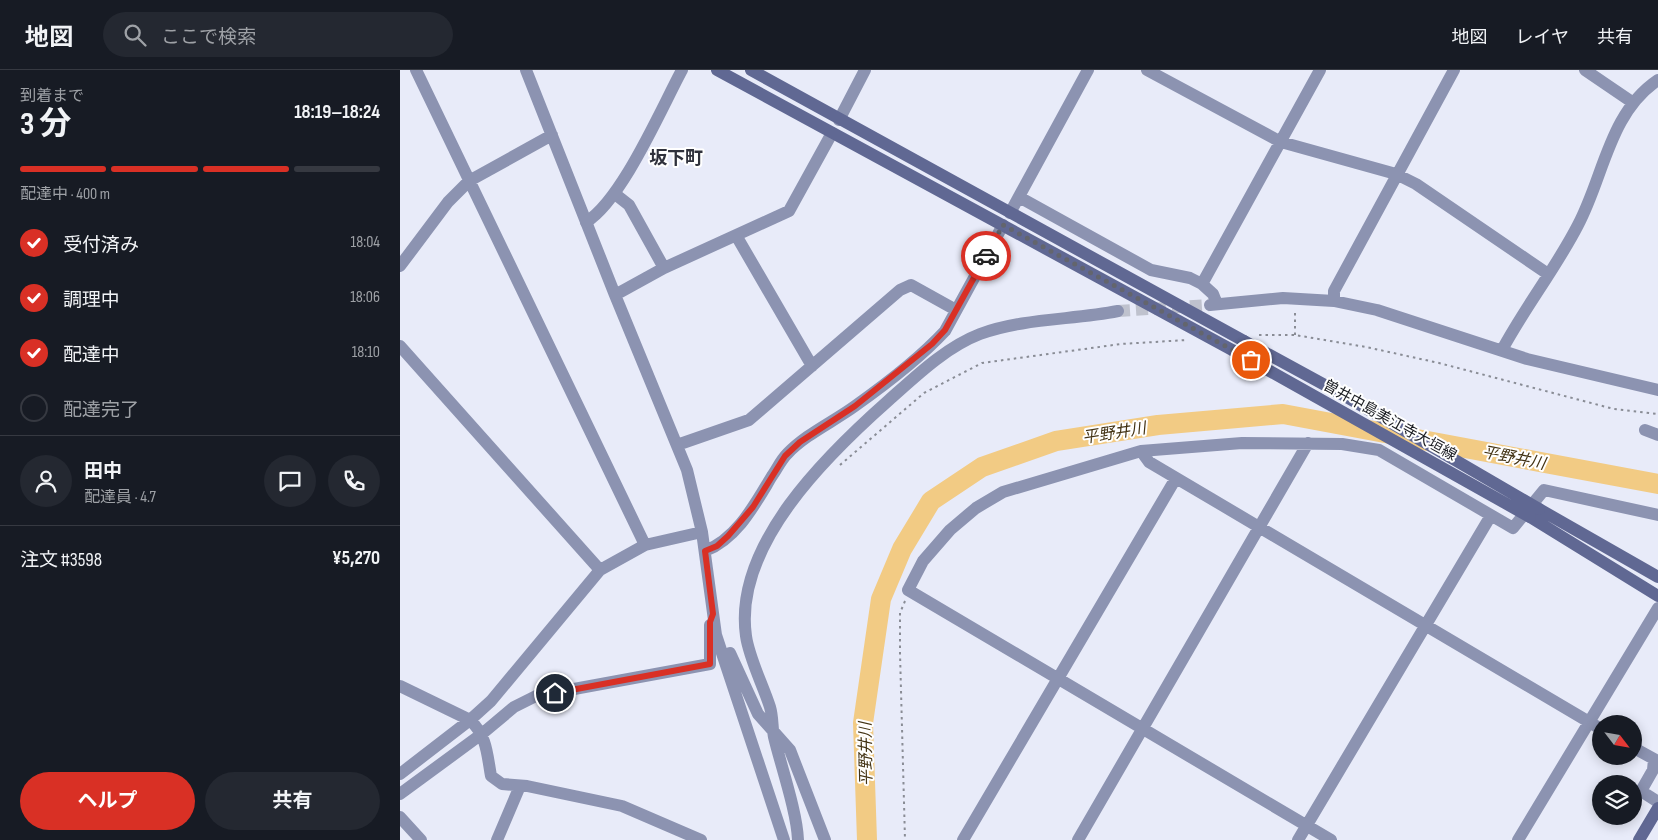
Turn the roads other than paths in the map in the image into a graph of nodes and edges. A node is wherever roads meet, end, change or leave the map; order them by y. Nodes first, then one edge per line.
1 (416, 70) edge
2 (526, 70) edge
3 (682, 70) edge
4 (717, 70) edge
5 (751, 70) edge
6 (866, 70) edge
7 (1088, 70) edge
8 (1147, 70) edge
9 (1320, 70) edge
10 (1454, 70) edge
11 (1585, 70) edge
12 (1658, 80) edge
13 (1632, 102) junction
14 (839, 120) junction
15 (832, 133) junction
16 (552, 135) junction
17 (1281, 142) junction
18 (1396, 174) junction
19 (469, 181) junction
20 (615, 194) junction
21 (1018, 197) junction
22 (1010, 213) junction
23 (586, 222) junction
24 (1003, 225) junction
25 (737, 236) junction
26 (400, 266) edge
27 (664, 268) junction
28 (1548, 274) junction
29 (1202, 284) junction
30 (615, 296) junction
31 (1334, 301) junction
32 (956, 310) junction
33 (1118, 311) tunnel mouth
34 (400, 346) edge
35 (1502, 350) junction
36 (812, 366) junction
37 (1658, 390) edge
38 (1645, 430) dead end
39 (1658, 436) edge
40 (1308, 443) junction
41 (677, 445) junction
42 (1141, 451) junction
43 (1176, 478) junction
44 (1534, 513) junction
45 (1658, 515) edge
46 (1490, 517) junction
47 (1260, 528) junction
48 (702, 532) junction
49 (645, 546) junction
50 (705, 551) junction
51 (600, 570) junction
52 (1658, 577) edge
53 (1658, 596) edge
54 (1658, 608) edge
55 (713, 614) junction
56 (1425, 624) junction
57 (1059, 678) junction
58 (400, 686) edge
59 (470, 720) junction
60 (1588, 721) junction
61 (1592, 723) edge
62 (1143, 728) junction
63 (773, 732) junction
64 (483, 733) junction
65 (1642, 752) edge
66 (400, 774) edge
67 (520, 786) junction
68 (400, 794) edge
69 (1658, 802) edge
70 (1658, 808) edge
71 (400, 817) edge
72 (1306, 825) junction
73 (421, 840) edge
74 (498, 840) edge
75 (701, 840) edge
76 (784, 840) edge
77 (798, 840) edge
78 (824, 840) edge
79 (963, 840) edge
80 (1078, 840) edge
81 (1298, 840) edge
82 (1331, 840) edge
83 (1518, 840) edge
84 (1639, 840) edge

1 - 19 street
2 - 16 street
3 - 20 street
4 - 15 main road, 曽井中島美江寺大垣線
5 - 14 main road, 曽井中島美江寺大垣線
6 - 14 street
7 - 21 street
8 - 17 street
9 - 17 street
10 - 18 street
11 - 13 street
12 - 13 street
13 - 28 street
14 - 22 main road, 曽井中島美江寺大垣線
15 - 24 main road, 曽井中島美江寺大垣線
15 - 25 street
16 - 19 street
16 - 23 street
17 - 18 street
17 - 29 street
18 - 28 street
18 - 31 street
19 - 26 street
19 - 49 street
20 - 23 street
20 - 27 street
21 - 22 street
21 - 29 street
22 - 44 main road, 曽井中島美江寺大垣線, bridge
23 - 30 street
24 - 32 street
24 - 44 main road, 曽井中島美江寺大垣線, bridge
25 - 27 street
25 - 36 street
27 - 30 street
28 - 35 street
29 - 31 street
30 - 41 street
31 - 35 street
32 - 36 street
32 - 50 street
33 - 63 street
34 - 51 street
35 - 37 street
36 - 41 street
38 - 39 street
40 - 42 street
40 - 46 street
40 - 47 street
41 - 48 street
42 - 43 street
42 - 57 street
43 - 47 street
43 - 57 street
44 - 52 main road
44 - 53 main road
45 - 46 street
46 - 56 street
47 - 56 street
47 - 62 street
48 - 49 street
48 - 50 street
49 - 51 street
50 - 55 street
51 - 59 street
54 - 60 street
55 - 63 street
55 - 64 street
55 - 76 street
56 - 60 street
56 - 72 street
57 - 62 street
57 - 79 street
58 - 59 street
59 - 64 street
59 - 66 street
60 - 61 street
60 - 83 street
62 - 72 street
62 - 80 street
63 - 77 street
63 - 78 street
64 - 67 street
64 - 68 street
65 - 69 street
67 - 74 street
67 - 75 street
70 - 84 main road
71 - 73 street
72 - 81 street
72 - 82 street

